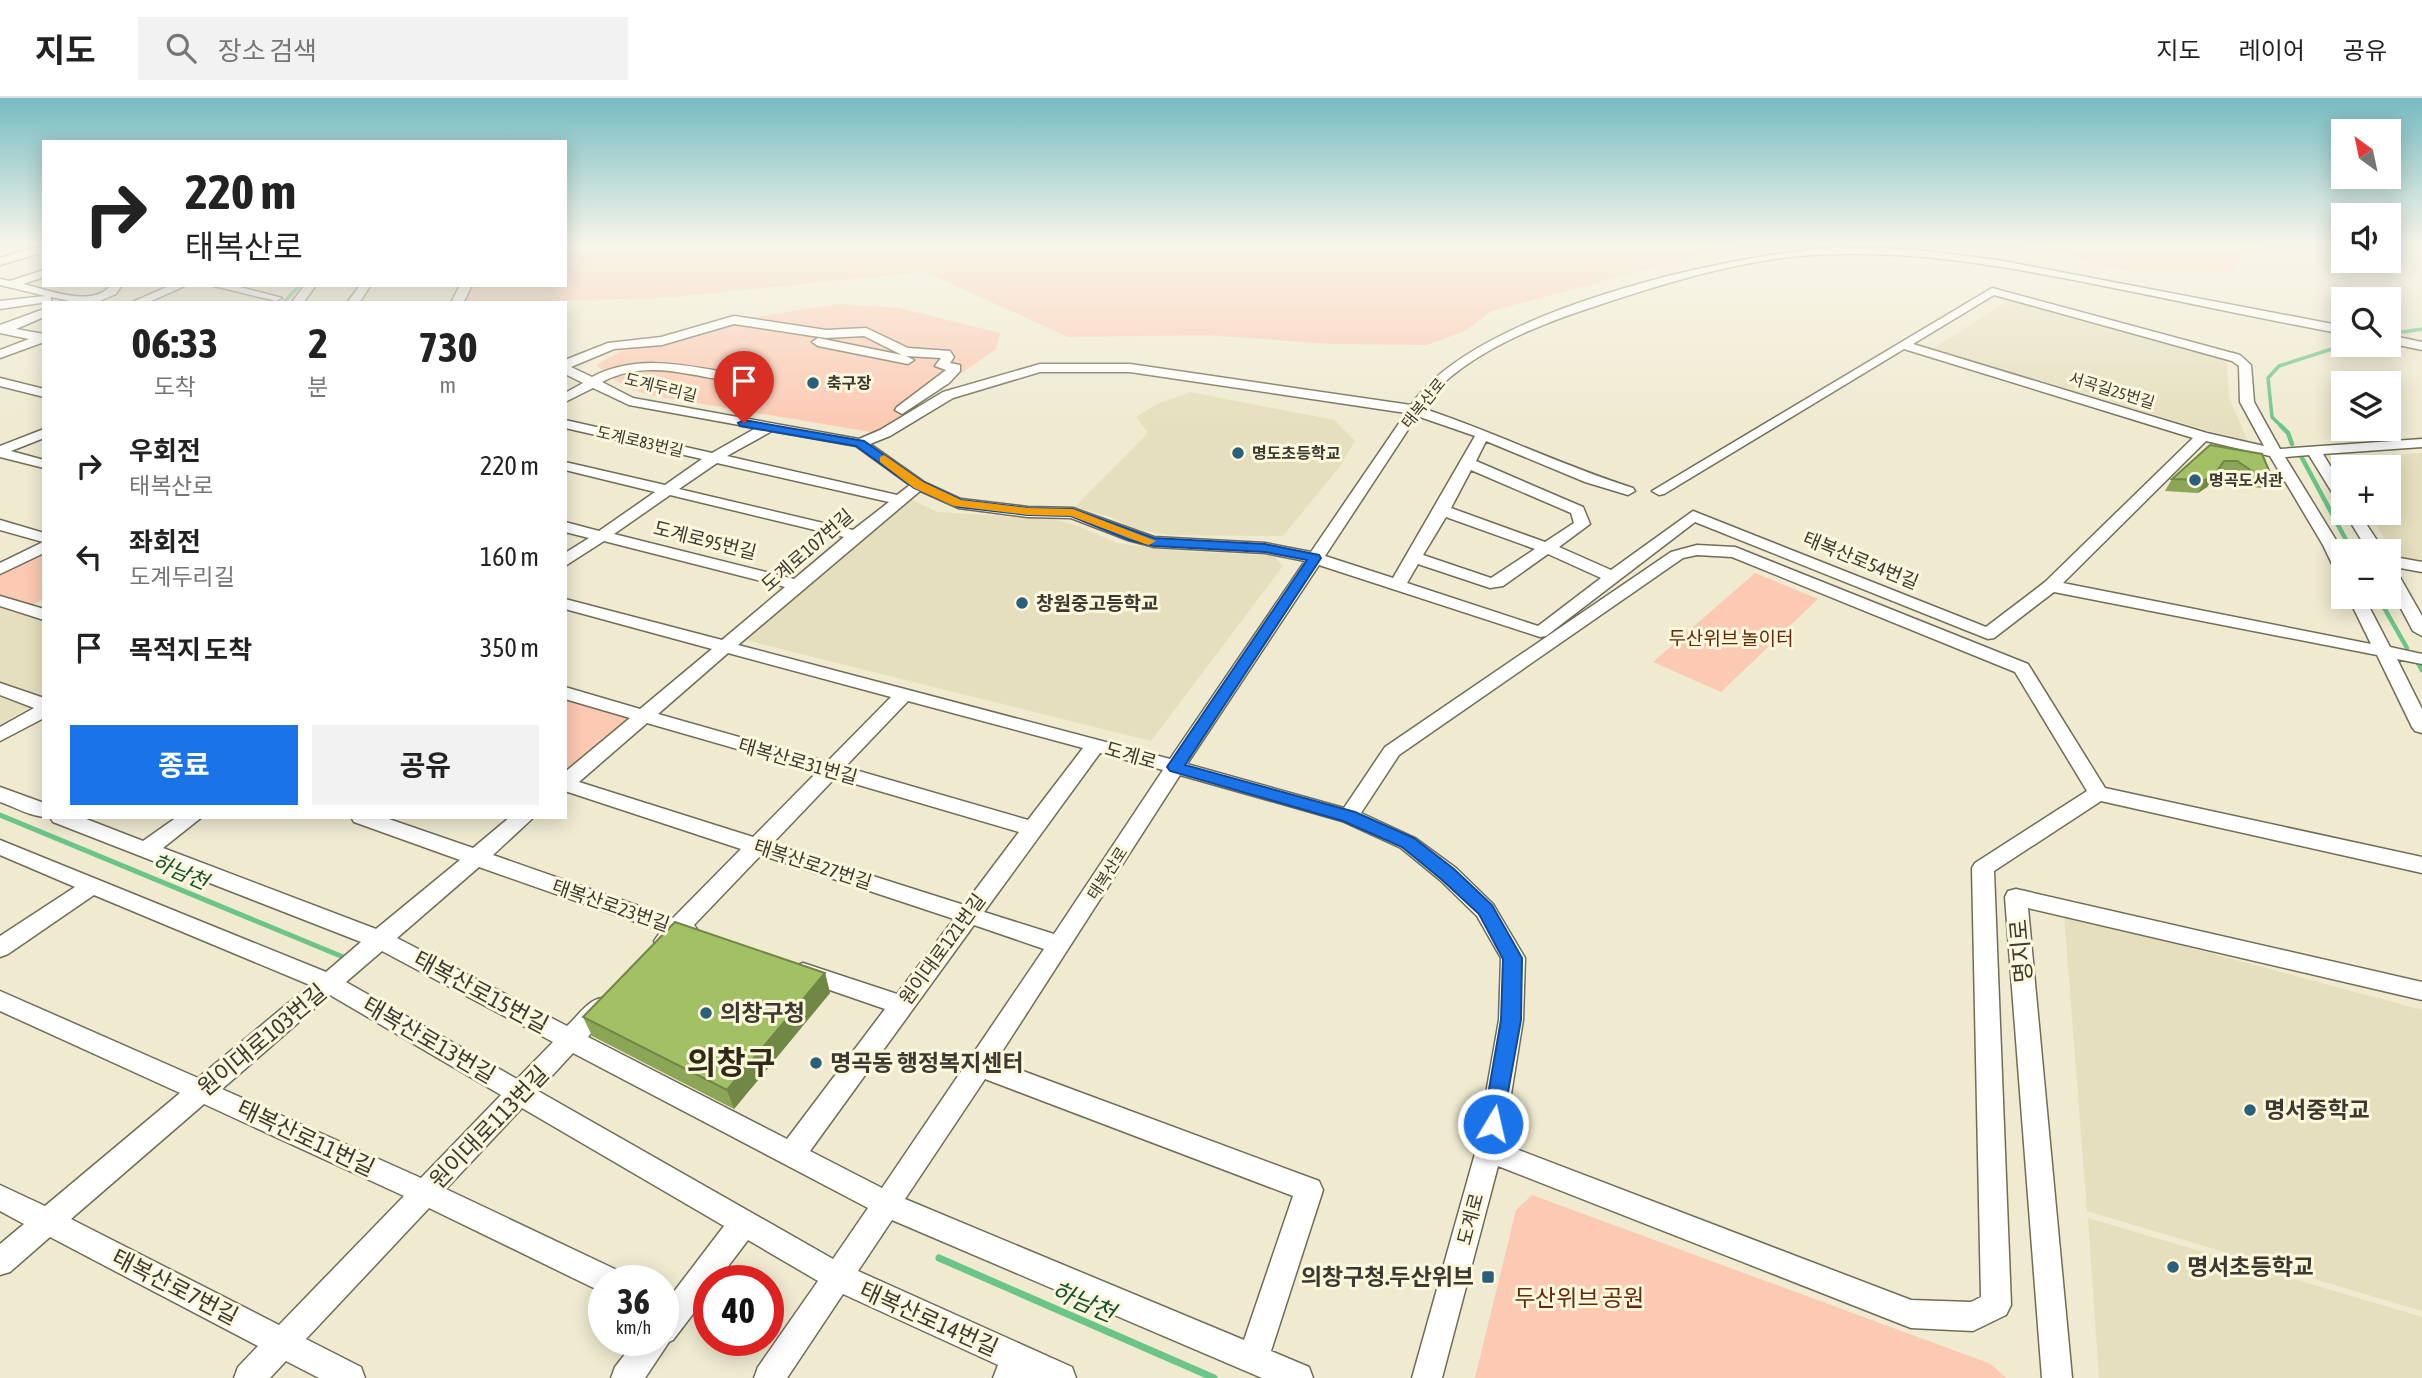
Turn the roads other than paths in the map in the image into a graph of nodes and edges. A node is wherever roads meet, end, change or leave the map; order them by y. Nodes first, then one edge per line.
1 (1589, 304) edge
2 (1971, 304) edge
3 (2039, 304) edge
4 (2208, 304) edge
5 (42, 313) edge
6 (2331, 328) edge
7 (3, 331) edge
8 (42, 339) edge
9 (42, 339) edge
10 (2401, 342) edge
11 (1903, 345) junction
12 (2422, 346) edge
13 (0, 354) edge
14 (584, 356) junction
15 (567, 366) edge
16 (567, 368) edge
17 (625, 369) junction
18 (718, 375) dead end
19 (0, 382) edge
20 (593, 384) junction
21 (42, 392) edge
22 (567, 397) edge
23 (1414, 410) junction
24 (42, 421) edge
25 (567, 424) edge
26 (767, 428) junction
27 (42, 434) edge
28 (1483, 434) junction
29 (2203, 436) junction
30 (0, 438) edge
31 (860, 443) junction
32 (2422, 443) edge
33 (2313, 450) junction
34 (0, 452) edge
35 (2277, 453) junction
36 (714, 458) junction
37 (42, 463) edge
38 (1468, 463) junction
39 (567, 466) edge
40 (2331, 479) edge
41 (919, 485) junction
42 (667, 490) junction
43 (1628, 491) dead end
44 (1659, 491) dead end
45 (901, 500) junction
46 (1442, 510) junction
47 (0, 525) edge
48 (567, 528) edge
49 (856, 535) junction
50 (601, 536) junction
51 (42, 537) edge
52 (42, 548) edge
53 (1548, 548) junction
54 (2331, 549) edge
55 (1414, 557) junction
56 (1315, 558) junction
57 (567, 560) edge
58 (2401, 563) edge
59 (2422, 567) edge
60 (0, 569) edge
61 (1613, 576) junction
62 (799, 585) junction
63 (1397, 585) junction
64 (2051, 586) junction
65 (2401, 588) edge
66 (0, 601) edge
67 (567, 605) edge
68 (2362, 609) edge
69 (2416, 609) edge
70 (42, 614) edge
71 (2422, 631) edge
72 (725, 648) junction
73 (2383, 652) junction
74 (2422, 659) edge
75 (0, 690) edge
76 (567, 694) edge
77 (904, 694) junction
78 (42, 706) edge
79 (42, 708) edge
80 (644, 716) junction
81 (2422, 727) edge
82 (0, 735) edge
83 (1095, 745) junction
84 (1175, 767) junction
85 (830, 770) junction
86 (567, 781) edge
87 (567, 784) edge
88 (2098, 793) junction
89 (0, 794) edge
90 (42, 810) edge
91 (1349, 816) junction
92 (65, 819) edge
93 (189, 819) edge
94 (367, 819) edge
95 (522, 819) edge
96 (1032, 828) junction
97 (756, 846) junction
98 (0, 847) edge
99 (145, 850) junction
100 (476, 859) junction
101 (2422, 865) edge
102 (93, 885) junction
103 (968, 913) junction
104 (677, 928) junction
105 (703, 937) edge
106 (380, 940) junction
107 (1060, 945) junction
108 (0, 948) edge
109 (648, 958) edge
110 (780, 964) edge
111 (329, 984) junction
112 (619, 988) edge
113 (2422, 991) edge
114 (0, 1000) edge
115 (901, 1005) junction
116 (572, 1040) junction
117 (980, 1066) junction
118 (203, 1091) junction
119 (521, 1093) junction
120 (1489, 1150) junction
121 (792, 1155) junction
122 (426, 1193) junction
123 (0, 1197) edge
124 (884, 1207) junction
125 (47, 1222) junction
126 (743, 1224) junction
127 (0, 1262) edge
128 (588, 1271) edge
129 (840, 1271) junction
130 (679, 1302) edge
131 (283, 1342) junction
132 (643, 1356) edge
133 (1254, 1359) junction
134 (1013, 1369) edge
135 (249, 1378) edge
136 (350, 1378) edge
137 (626, 1378) edge
138 (769, 1378) edge
139 (1061, 1378) edge
140 (1298, 1378) edge
141 (1427, 1378) edge
142 (2057, 1378) edge

1 - 23 street, 태복산로
2 - 11 street
3 - 35 street
4 - 6 street, 태복산로
5 - 7 street
7 - 8 street
9 - 13 street
10 - 12 street
11 - 29 street, 서곡길25번길
11 - 44 street
14 - 15 street
14 - 17 street
14 - 31 street
16 - 20 street, 도계두리길
17 - 18 street
17 - 20 street
19 - 21 street
20 - 22 street
20 - 26 street, 도계두리길
23 - 28 street
23 - 31 street
23 - 56 street, 태복산로
24 - 30 street
25 - 36 street, 도계로83번길
26 - 31 street, 도계두리길
26 - 36 street, 도계로95번길
27 - 34 street
28 - 38 street
28 - 43 street
29 - 35 street, 서곡길25번길
29 - 64 street
31 - 41 street, 도계두리길
32 - 33 street, 서곡길25번길
33 - 35 street, 서곡길25번길
33 - 40 street
34 - 37 street
35 - 54 street
36 - 42 street, 도계로95번길
36 - 45 street
38 - 46 street
38 - 53 street
39 - 42 street
41 - 45 street, 도계로107번길
41 - 56 street, 도계두리길
42 - 49 street, 도계로95번길
42 - 50 street, 도계로95번길
45 - 49 street, 도계로107번길
46 - 53 street
46 - 55 street
47 - 51 street
48 - 50 street
49 - 62 street, 도계로107번길
50 - 57 street, 도계로95번길
50 - 62 street, 도계로95번길
52 - 60 street
53 - 55 street
53 - 61 street
55 - 63 street
56 - 63 street, 태복산로54번길
56 - 84 street, 태복산로
58 - 59 street
61 - 63 street, 태복산로54번길
61 - 64 street, 태복산로54번길
62 - 72 street, 도계로107번길
64 - 73 street
65 - 69 street
66 - 70 street
67 - 72 street, 도계로
68 - 73 street
69 - 71 street
72 - 77 street, 도계로
72 - 80 street
73 - 74 street
73 - 81 street
75 - 78 street
76 - 80 street, 태복산로31번길
77 - 83 street, 도계로
77 - 85 street
79 - 82 street
80 - 85 street, 태복산로31번길
80 - 86 street
83 - 84 street, 도계로
83 - 96 street, 원이대로121번길
84 - 91 street, 도계로
84 - 107 street, 태복산로
85 - 96 street, 태복산로31번길
85 - 97 street
87 - 97 street, 태복산로27번길
88 - 91 street
88 - 101 street
88 - 120 street
89 - 90 street
91 - 120 street, 도계로
92 - 99 street, 태복산로15번길
93 - 99 street
94 - 100 street, 태복산로23번길
95 - 100 street, 원이대로103번길
96 - 103 street, 원이대로121번길
97 - 103 street, 태복산로27번길
97 - 104 street
98 - 102 street, 태복산로13번길
99 - 106 street, 태복산로15번길
100 - 104 street, 태복산로23번길
100 - 106 street, 원이대로103번길
102 - 108 street
102 - 111 street, 태복산로13번길
103 - 107 street, 태복산로27번길
103 - 115 street, 원이대로121번길
104 - 105 street, 태복산로23번길
104 - 109 street
106 - 111 street, 원이대로103번길
106 - 116 street, 태복산로15번길
107 - 117 street, 태복산로
110 - 115 street
111 - 118 street, 원이대로103번길
111 - 119 street, 태복산로13번길
112 - 116 street, 원이대로113번길
113 - 142 street, 명지로
114 - 118 street, 태복산로11번길
115 - 121 street, 원이대로121번길
116 - 119 street, 원이대로113번길
116 - 121 street, 태복산로15번길
117 - 124 street, 태복산로
117 - 133 street
118 - 122 street, 태복산로11번길
118 - 125 street, 원이대로103번길
119 - 122 street, 원이대로113번길
119 - 126 street, 태복산로13번길
120 - 141 street, 도계로
121 - 124 street, 태복산로15번길
122 - 128 street, 태복산로11번길
122 - 131 street, 원이대로113번길
123 - 125 street, 태복산로7번길
124 - 129 street, 태복산로
124 - 133 street, 태복산로15번길
125 - 127 street, 원이대로103번길
125 - 131 street, 태복산로7번길
126 - 129 street, 태복산로13번길
126 - 130 street
129 - 134 street, 태복산로14번길
129 - 138 street
131 - 135 street, 원이대로113번길
131 - 136 street, 태복산로7번길
132 - 137 street
133 - 140 street, 태복산로15번길
134 - 139 street, 태복산로14번길

